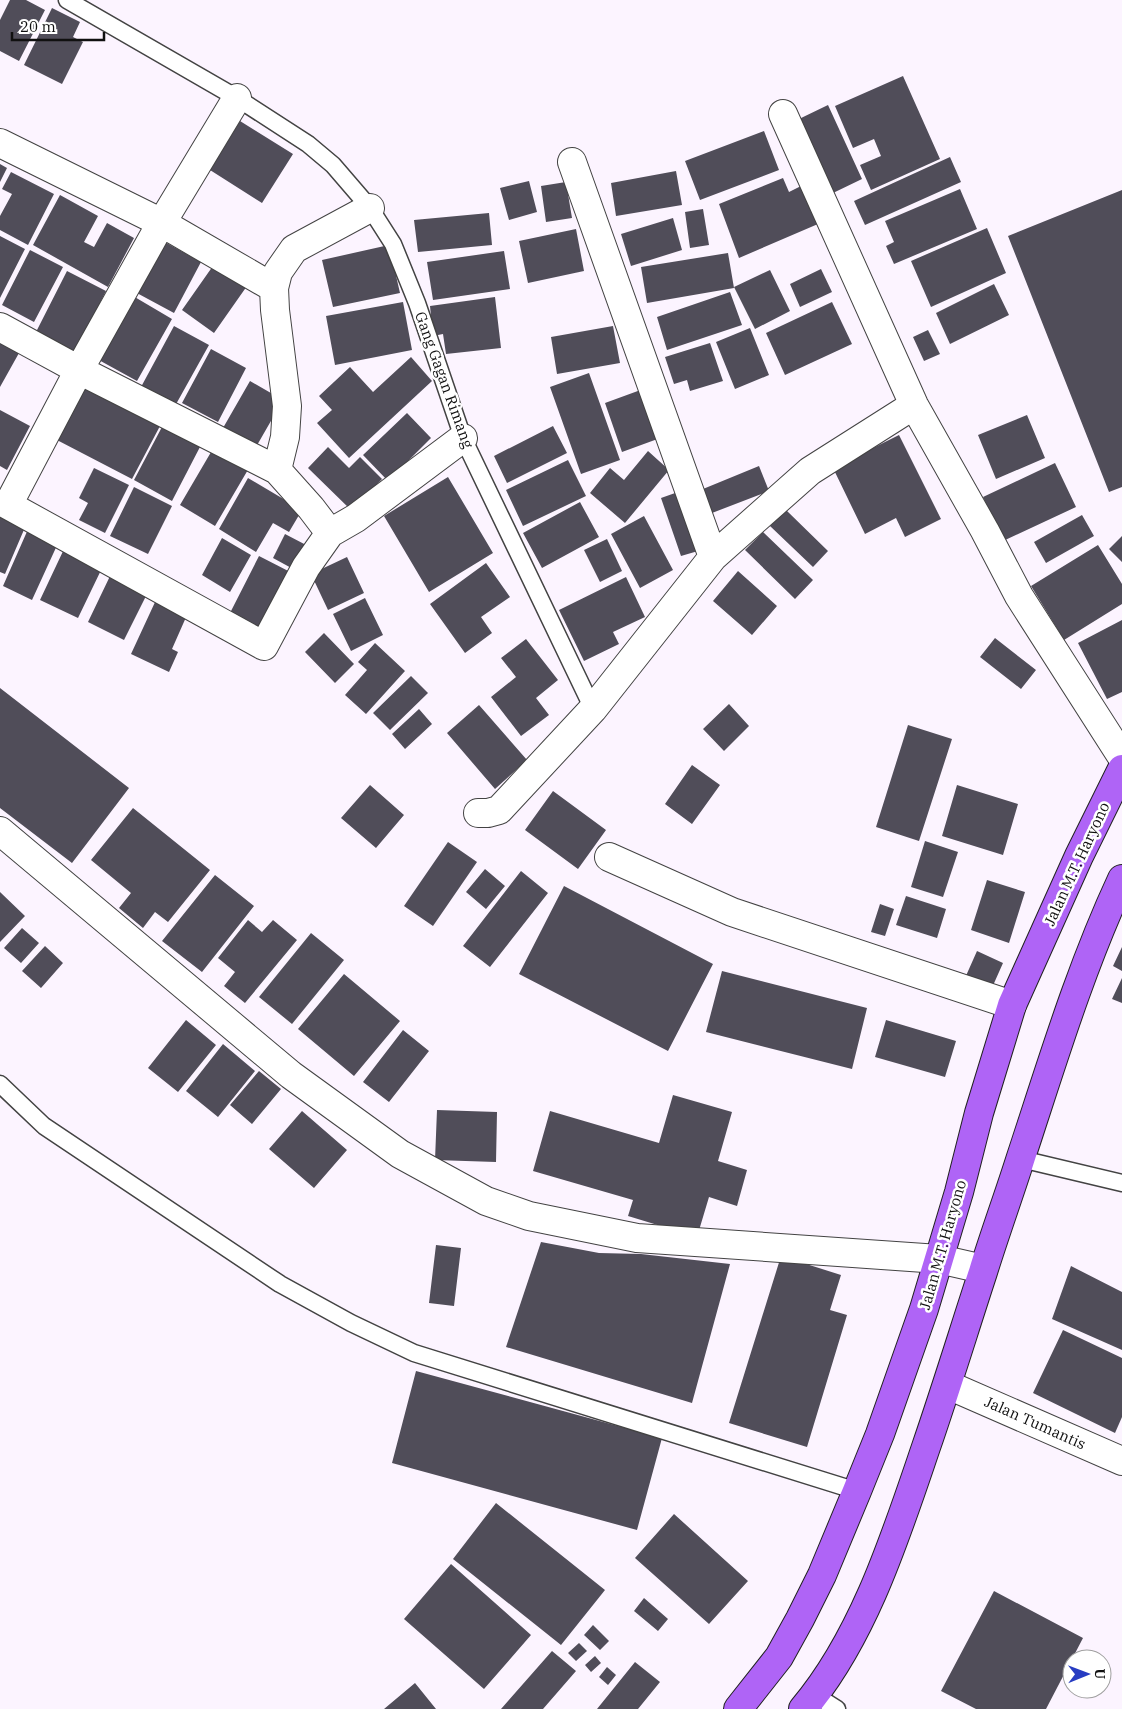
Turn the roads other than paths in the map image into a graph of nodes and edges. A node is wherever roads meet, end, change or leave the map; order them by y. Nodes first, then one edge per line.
1 (67, 0) edge
2 (236, 98) junction
3 (783, 114) dead end
4 (0, 144) edge
5 (572, 162) dead end
6 (370, 208) junction
7 (162, 223) junction
8 (274, 288) junction
9 (0, 327) edge
10 (79, 370) junction
11 (914, 405) junction
12 (463, 438) junction
13 (277, 470) junction
14 (4, 503) edge
15 (330, 533) junction
16 (713, 558) junction
17 (593, 709) junction
18 (1122, 757) edge
19 (1122, 769) edge
20 (478, 813) dead end
21 (0, 831) edge
22 (609, 857) dead end
23 (1122, 879) edge
24 (1012, 1006) junction
25 (0, 1084) edge
26 (1021, 1159) junction
27 (1122, 1183) edge
28 (939, 1259) junction
29 (983, 1270) junction
30 (948, 1385) junction
31 (1122, 1461) edge
32 (857, 1491) junction
33 (818, 1704) edge
34 (738, 1709) edge

1 - 2 lane, Gang Gagan Rimang
2 - 6 lane, Gang Gagan Rimang
2 - 7 street
3 - 11 street
4 - 7 street
5 - 16 street
6 - 8 street
6 - 12 lane, Gang Gagan Rimang
7 - 8 street
7 - 10 street
8 - 13 street
9 - 10 street
10 - 13 street
10 - 14 street
11 - 16 street
11 - 18 street
12 - 15 street
12 - 17 lane, Gang Gagan Rimang
13 - 15 street
14 - 15 street
16 - 17 street
17 - 20 street
19 - 24 highway, Jalan M.T. Haryono
21 - 28 street
22 - 24 street
23 - 26 highway
24 - 28 highway, Jalan M.T. Haryono
25 - 32 lane
26 - 27 lane
26 - 29 highway
28 - 29 street
28 - 32 highway, Jalan M.T. Haryono
29 - 30 highway
30 - 31 street, Jalan Tumantis
30 - 33 highway
32 - 34 highway, Jalan M.T. Haryono

